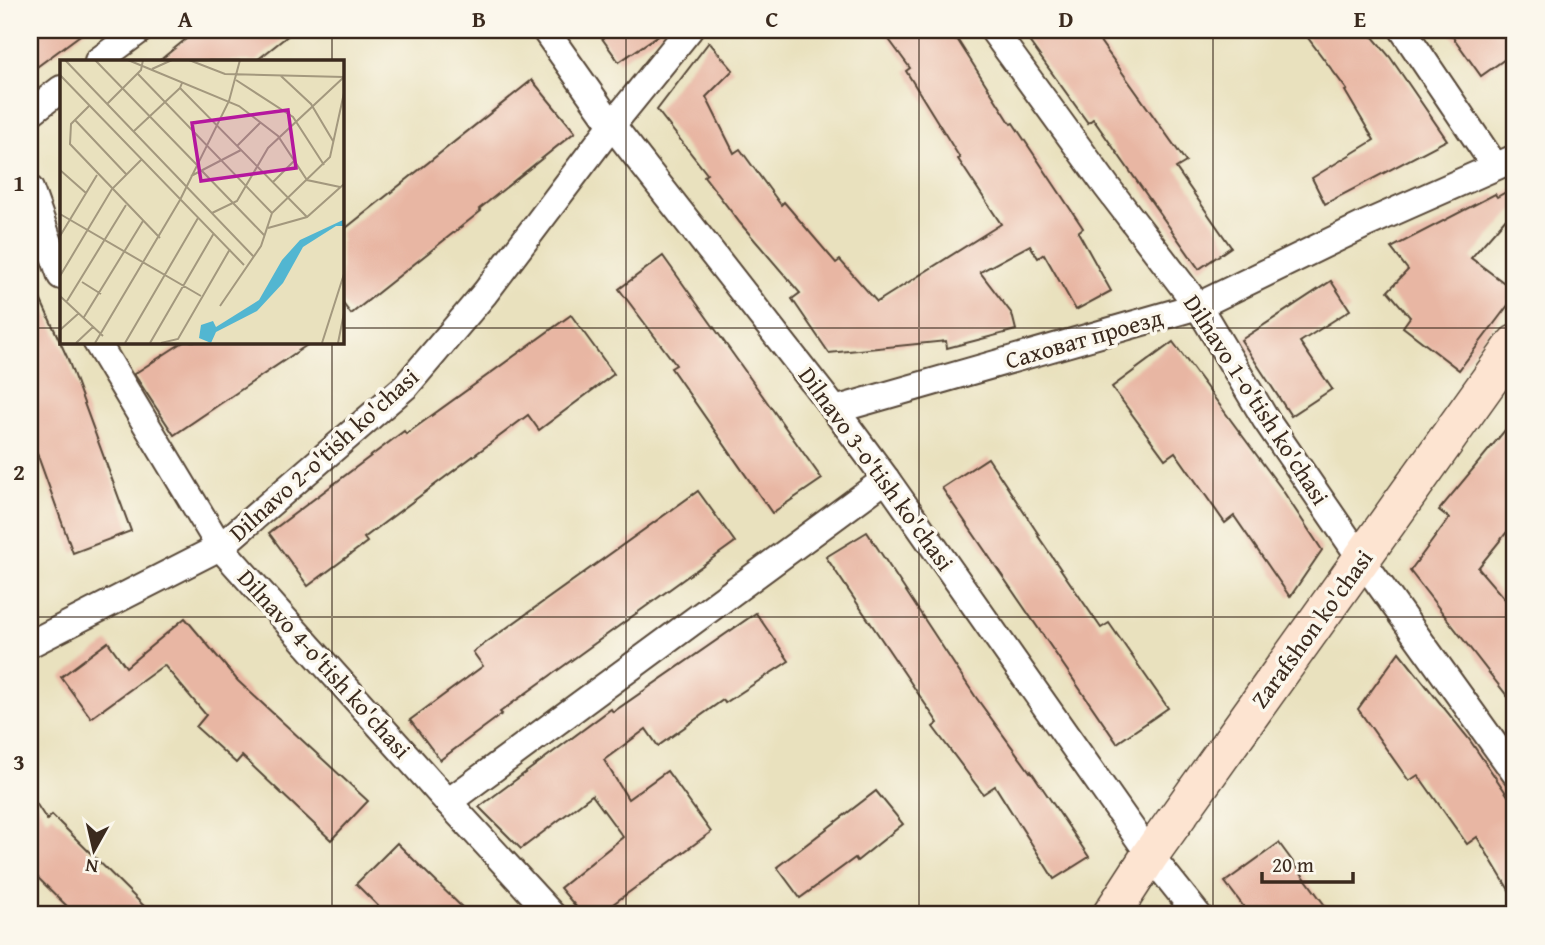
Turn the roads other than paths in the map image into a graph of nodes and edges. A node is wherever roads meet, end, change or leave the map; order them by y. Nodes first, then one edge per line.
1 (140, 30) edge
2 (545, 30) edge
3 (689, 30) edge
4 (993, 30) edge
5 (1403, 30) edge
6 (99, 60) edge
7 (60, 90) edge
8 (30, 113) edge
9 (612, 125) junction
10 (1505, 162) edge
11 (30, 189) edge
12 (60, 273) edge
13 (1198, 306) junction
14 (97, 343) edge
15 (1515, 344) edge
16 (835, 410) junction
17 (886, 479) junction
18 (220, 547) junction
19 (1362, 560) junction
20 (30, 644) edge
21 (1515, 773) edge
22 (448, 802) junction
23 (1150, 855) junction
24 (552, 915) edge
25 (1111, 915) edge
26 (1198, 915) edge

1 - 6 street
2 - 9 street, Dilnavo 3-o'tish ko'chasi
3 - 9 street, Dilnavo 2-o'tish ko'chasi
4 - 13 street, Dilnavo 1-o'tish ko'chasi
5 - 10 street
7 - 8 street
9 - 16 street, Dilnavo 3-o'tish ko'chasi
9 - 18 street, Dilnavo 2-o'tish ko'chasi
10 - 13 street, Саховат проезд
11 - 12 street
13 - 16 street, Саховат проезд
13 - 19 street, Dilnavo 1-o'tish ko'chasi
14 - 18 street, Dilnavo 4-o'tish ko'chasi
15 - 19 street, Zarafshon ko'chasi
16 - 17 street, Dilnavo 3-o'tish ko'chasi
17 - 22 street
17 - 23 street, Dilnavo 3-o'tish ko'chasi
18 - 20 street, Dilnavo 2-o'tish ko'chasi
18 - 22 street, Dilnavo 4-o'tish ko'chasi
19 - 21 street, Dilnavo 1-o'tish ko'chasi
19 - 23 street, Zarafshon ko'chasi
22 - 24 street, Dilnavo 4-o'tish ko'chasi
23 - 25 street, Zarafshon ko'chasi
23 - 26 street, Dilnavo 3-o'tish ko'chasi

